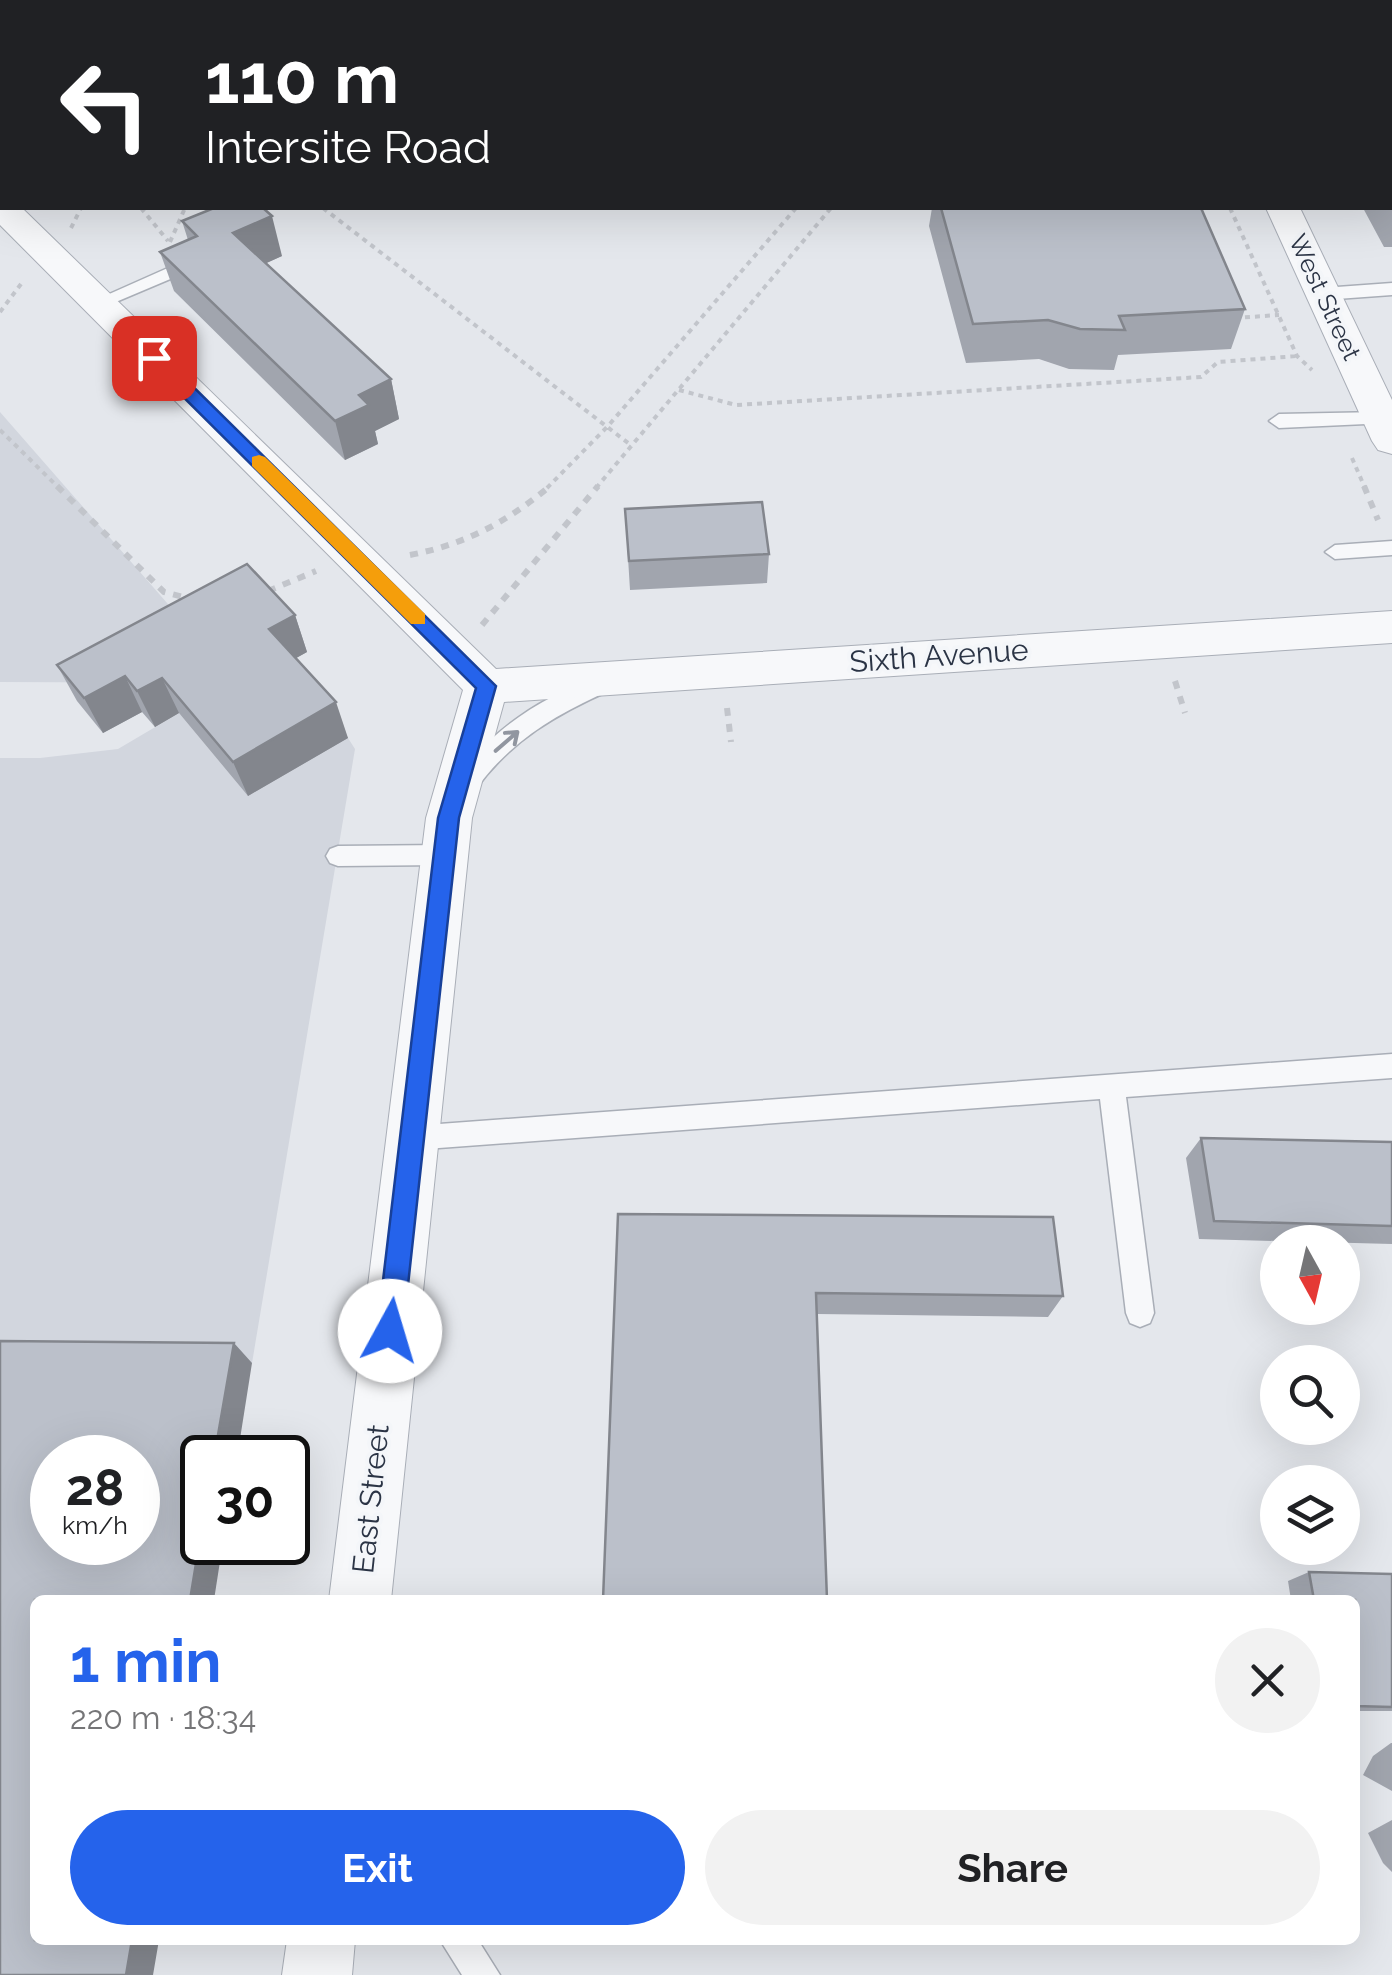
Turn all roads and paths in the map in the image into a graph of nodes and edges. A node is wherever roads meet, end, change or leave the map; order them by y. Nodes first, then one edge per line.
1 (4, 210) edge
2 (143, 210) edge
3 (184, 210) edge
4 (326, 210) edge
5 (794, 210) edge
6 (829, 210) edge
7 (1231, 210) edge
8 (1283, 210) edge
9 (170, 243) junction
10 (188, 265) joint
11 (1392, 289) edge
12 (1323, 294) junction
13 (98, 303) junction
14 (1278, 315) junction
15 (1228, 319) edge
16 (1297, 356) junction
17 (678, 390) junction
18 (1336, 419) junction
19 (1280, 422) dead end
20 (606, 426) junction
21 (1387, 429) edge
22 (0, 430) edge
23 (632, 446) junction
24 (1391, 548) edge
25 (1334, 552) dead end
26 (359, 560) junction
27 (257, 595) edge
28 (207, 600) edge
29 (1392, 627) edge
30 (471, 672) junction
31 (620, 677) junction
32 (447, 837) junction
33 (338, 856) dead end
34 (1392, 1066) edge
35 (1112, 1087) junction
36 (412, 1138) junction
37 (1140, 1313) dead end
38 (361, 1595) edge
39 (320, 1945) edge
40 (461, 1945) edge
41 (317, 1975) edge
42 (483, 1975) edge

1 - 13 street
2 - 9 path
3 - 9 path
4 - 20 path
5 - 20 path
6 - 17 path
7 - 14 path
8 - 12 street, West Street
9 - 10 path
10 - 13 lane
11 - 12 lane
12 - 21 street, West Street
13 - 26 street
14 - 15 path
14 - 16 path
16 - 17 path
16 - 18 path
17 - 23 path
18 - 19 lane
18 - 21 lane
18 - 24 path
20 - 23 path
20 - 26 path
22 - 28 path
23 - 30 path
24 - 25 lane
26 - 27 path
26 - 30 street
29 - 31 street, Sixth Avenue
30 - 31 street, Sixth Avenue
30 - 32 street, East Street
32 -> 31 lane
32 - 33 lane
32 - 36 street, East Street
34 - 35 lane
35 - 36 lane
35 - 37 lane
36 - 38 street, East Street
39 - 41 street
40 - 42 lane

